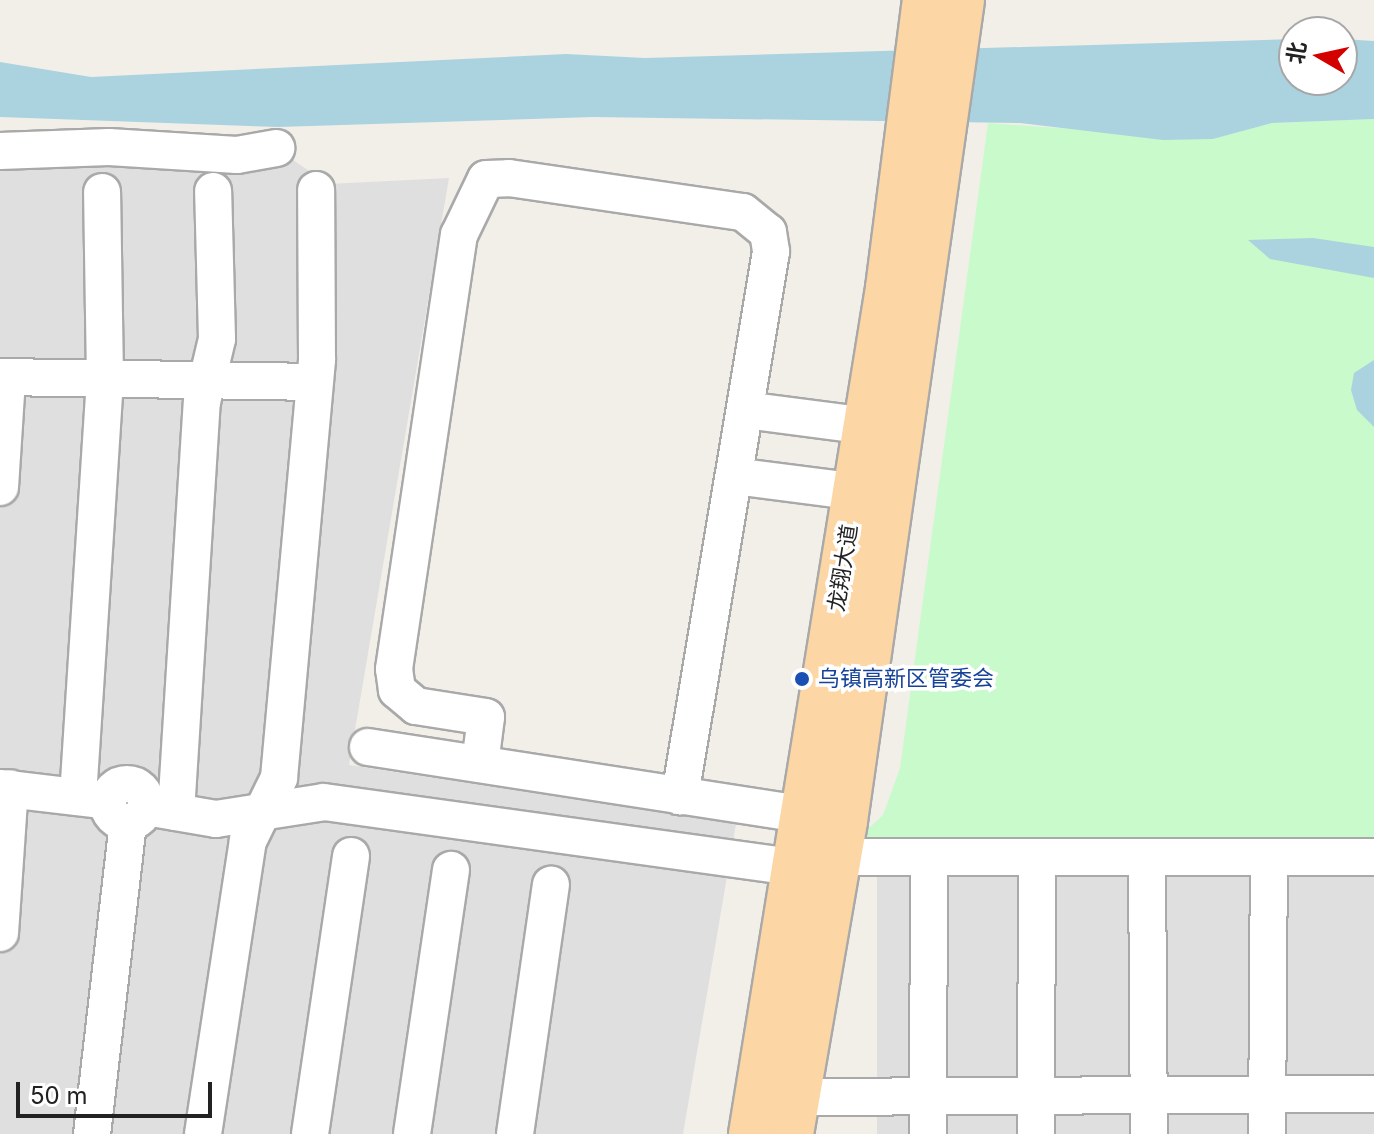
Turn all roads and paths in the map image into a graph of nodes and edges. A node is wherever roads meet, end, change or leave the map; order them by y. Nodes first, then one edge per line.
1 (944, 1) edge
2 (276, 148) dead end
3 (0, 151) edge
4 (316, 190) dead end
5 (213, 191) dead end
6 (102, 192) dead end
7 (4, 378) edge
8 (105, 379) junction
9 (206, 381) junction
10 (311, 382) junction
11 (745, 410) junction
12 (884, 428) junction
13 (734, 476) junction
14 (0, 487) edge
15 (874, 494) junction
16 (368, 747) dead end
17 (480, 764) junction
18 (5, 788) edge
19 (680, 796) junction
20 (127, 808) junction
21 (259, 818) junction
22 (829, 831) junction
23 (351, 856) dead end
24 (1269, 857) junction
25 (1374, 857) edge
26 (1037, 858) junction
27 (1147, 858) junction
28 (929, 859) junction
29 (451, 870) dead end
30 (793, 878) junction
31 (551, 885) dead end
32 (0, 933) edge
33 (1374, 1094) edge
34 (1267, 1095) junction
35 (1149, 1096) junction
36 (1036, 1097) junction
37 (928, 1098) junction
38 (794, 1115) edge
39 (92, 1134) edge
40 (203, 1134) edge
41 (310, 1134) edge
42 (412, 1134) edge
43 (515, 1134) edge
44 (751, 1134) edge
45 (928, 1134) edge
46 (1036, 1134) edge
47 (1149, 1134) edge
48 (1267, 1134) edge

1 - 12 main road, 龙翔大道
2 - 3 street
4 - 10 street
5 - 9 street
6 - 8 street
7 - 8 street
7 - 14 street
8 - 9 street
8 - 20 street
9 - 10 street
9 - 20 street
10 - 21 street
11 - 12 street
11 - 13 street
11 - 17 street
12 - 15 main road, 龙翔大道
13 - 15 street
13 - 19 street
15 - 22 main road, 龙翔大道
16 - 17 street
17 - 19 street
18 - 20 street
18 - 32 street
19 - 22 street
20 - 21 street
20 - 39 street
21 - 30 street
21 - 40 street
22 - 28 street
22 - 30 main road, 龙翔大道
22 - 38 main road, 龙翔大道
23 - 41 street
24 - 25 street
24 - 27 street
24 - 34 street
26 - 27 street
26 - 28 street
26 - 36 street
27 - 35 street
28 - 37 street
29 - 42 street
30 - 44 main road, 龙翔大道
31 - 43 street
33 - 34 street
34 - 35 street
34 - 48 street
35 - 36 street
35 - 47 street
36 - 37 street
36 - 46 street
37 - 38 street
37 - 45 street

